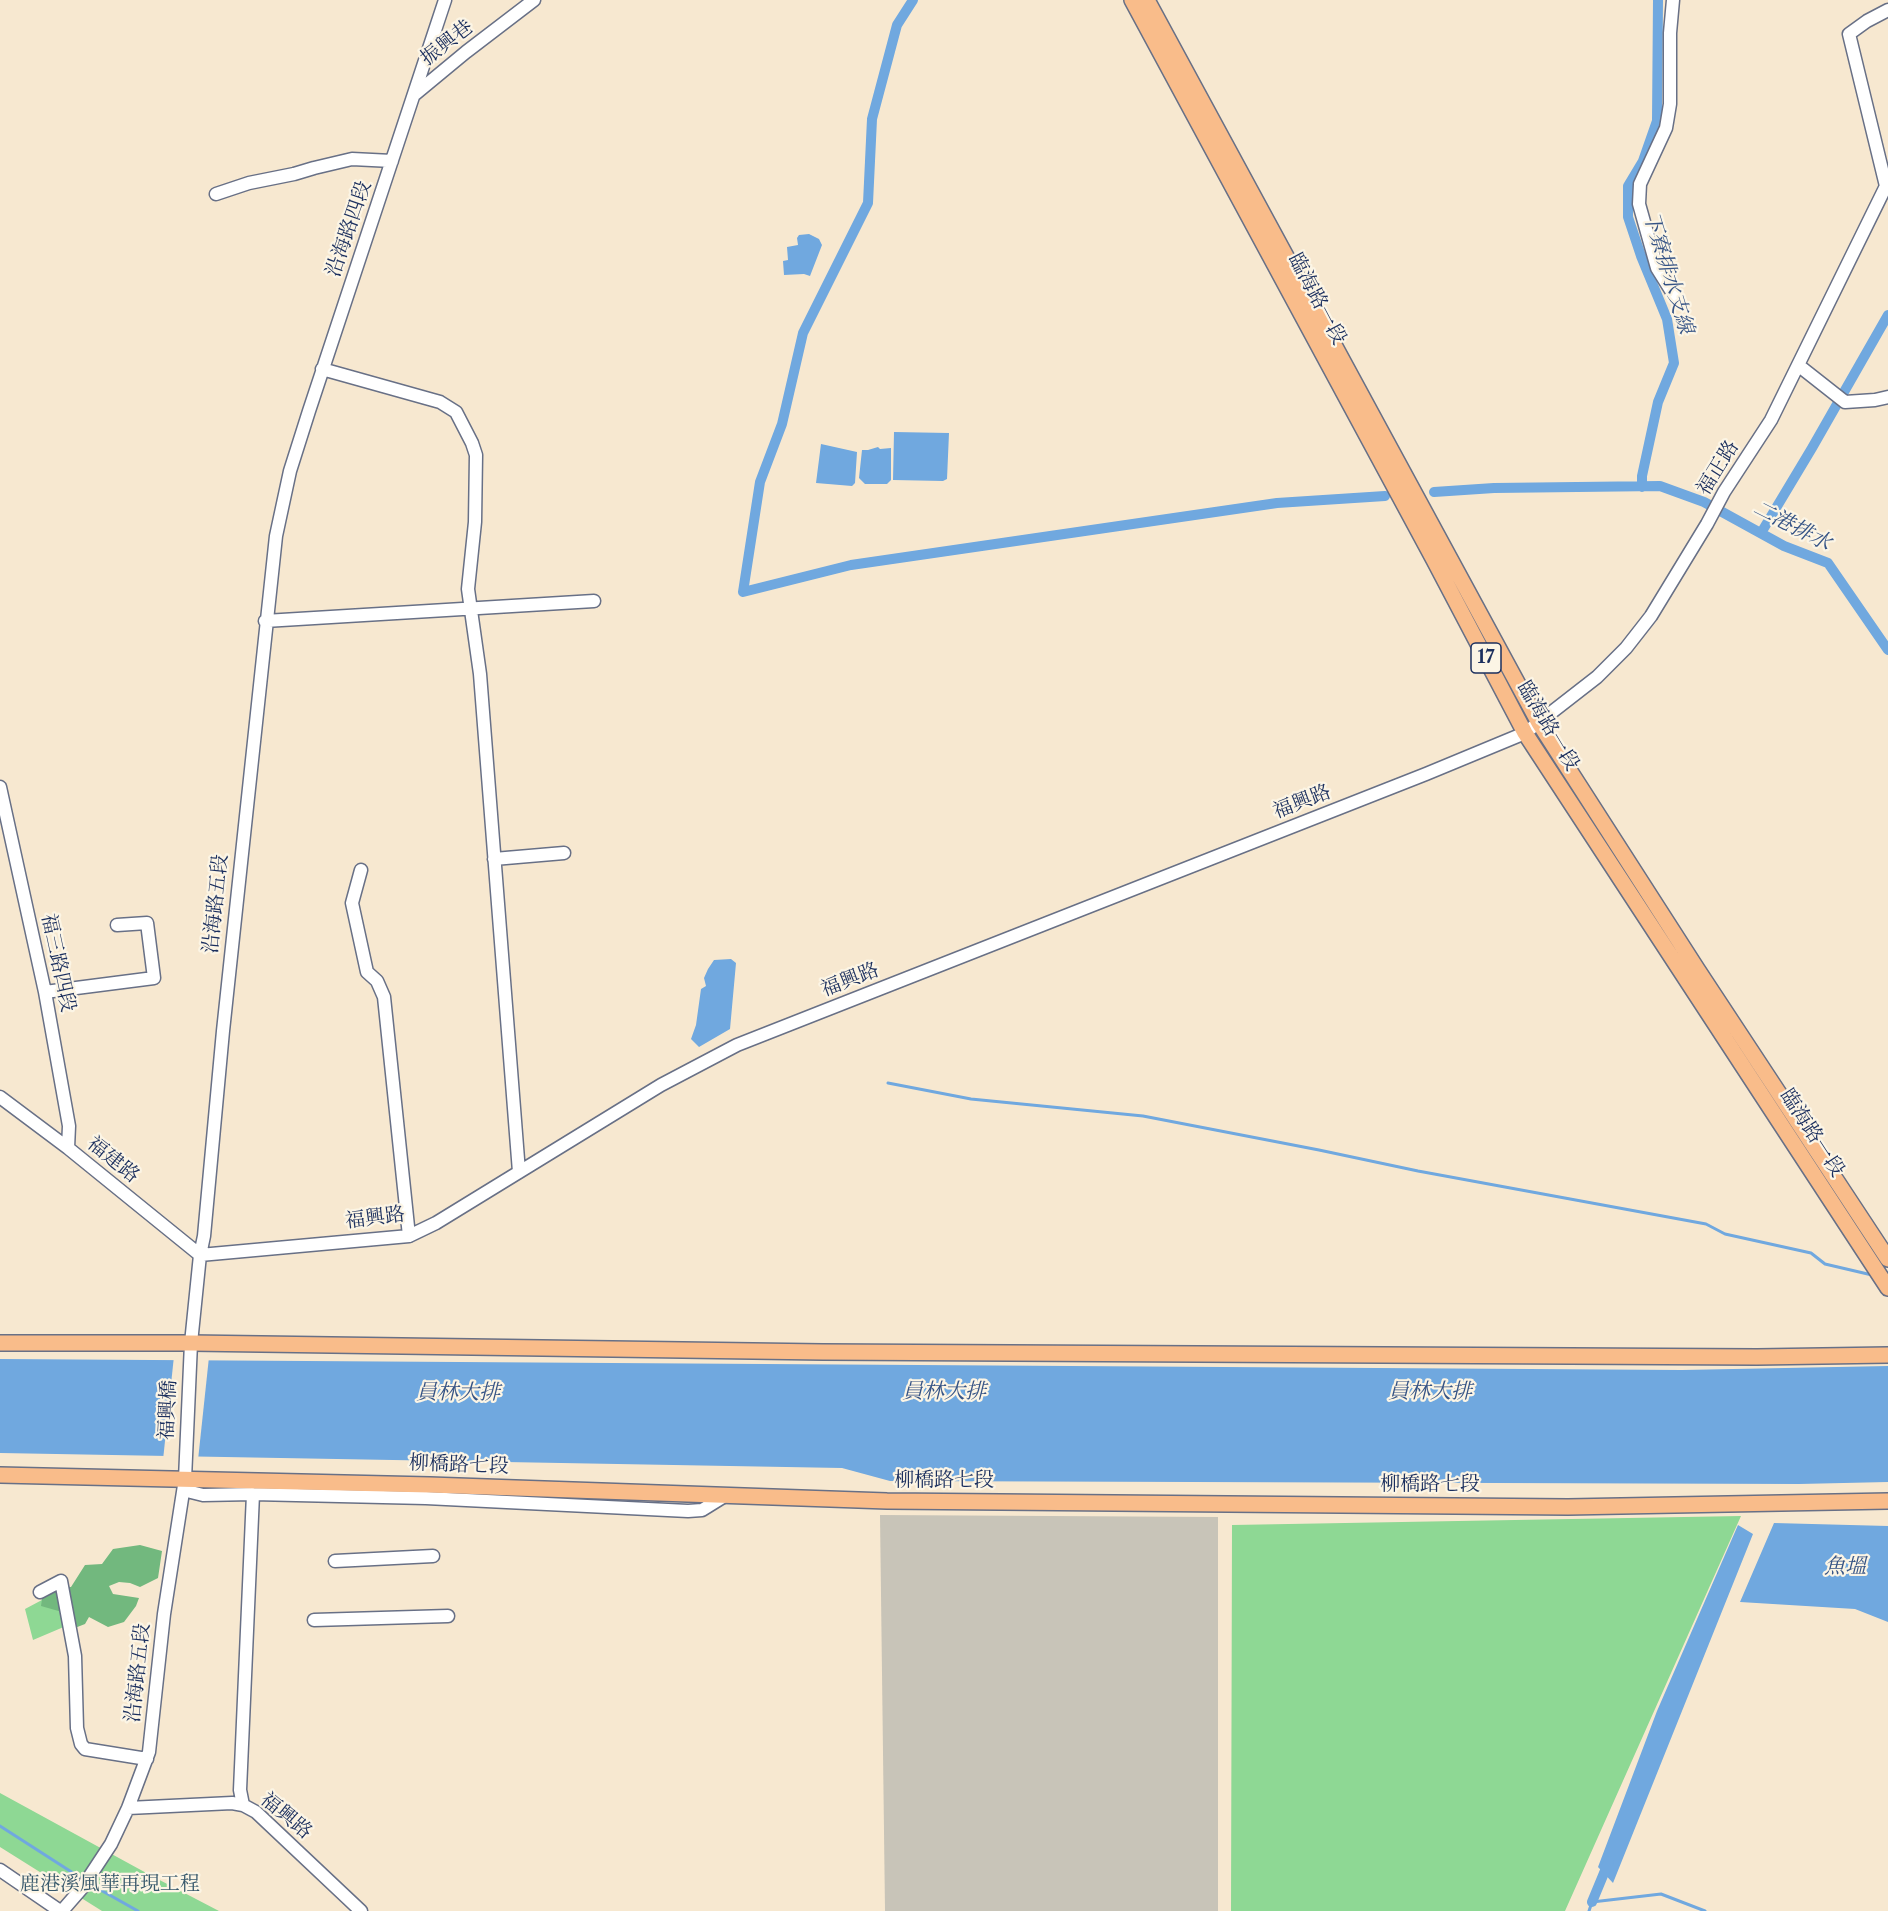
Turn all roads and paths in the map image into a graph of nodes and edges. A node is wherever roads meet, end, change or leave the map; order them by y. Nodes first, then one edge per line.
1 (445, 0) edge
2 (534, 0) edge
3 (1132, 0) edge
4 (1147, 0) edge
5 (1673, 0) edge
6 (1888, 10) edge
7 (413, 96) junction
8 (392, 161) junction
9 (1887, 184) edge
10 (216, 194) dead end
11 (1677, 300) dead end
12 (1798, 365) junction
13 (322, 369) junction
14 (1888, 397) edge
15 (290, 471) joint
16 (594, 601) dead end
17 (469, 609) junction
18 (265, 621) junction
19 (1539, 723) junction
20 (1525, 733) junction
21 (0, 787) edge
22 (564, 853) dead end
23 (494, 859) junction
24 (361, 870) dead end
25 (117, 925) dead end
26 (45, 992) junction
27 (0, 1097) edge
28 (68, 1148) junction
29 (519, 1172) junction
30 (410, 1236) junction
31 (200, 1255) junction
32 (1888, 1259) edge
33 (1888, 1288) edge
34 (0, 1342) edge
35 (191, 1350) junction
36 (1888, 1355) edge
37 (0, 1475) edge
38 (185, 1479) junction
39 (254, 1494) junction
40 (723, 1497) junction
41 (1888, 1501) edge
42 (433, 1556) dead end
43 (335, 1561) dead end
44 (40, 1592) dead end
45 (448, 1616) dead end
46 (314, 1620) dead end
47 (147, 1759) junction
48 (243, 1805) junction
49 (128, 1808) junction
50 (0, 1870) edge
51 (61, 1911) edge
52 (362, 1911) edge

1 - 7 street, 沿海路四段
2 - 7 street, 振興巷
3 - 20 main road, 臨海路一段 / 17
4 - 19 main road, 臨海路一段 / 17
5 - 11 street
6 - 9 street
7 - 8 street, 沿海路四段
8 - 10 street
8 - 13 street, 沿海路四段
9 - 12 street, 福正路
12 - 14 street
12 - 19 street, 福正路
13 - 15 street, 沿海路四段
13 - 17 street
15 - 18 street, 沿海路五段
16 - 17 street
17 - 18 street
17 - 23 street
18 - 31 street, 沿海路五段
19 - 20 street, 福正路
19 - 32 main road, 臨海路一段 / 17
20 - 29 street, 福興路
20 - 33 main road, 臨海路一段 / 17
21 - 26 street, 福三路四段
22 - 23 street
23 - 29 street
24 - 30 street
25 - 26 street
26 - 28 street, 福三路四段
27 - 28 street, 福建路
28 - 31 street, 福建路
29 - 30 street, 福興路
30 - 31 street, 福興路
31 - 35 street, 沿海路五段
34 - 35 main road
35 - 36 main road
35 - 38 street, 福興橋
37 - 38 main road, 柳橋路七段
38 - 39 street
38 - 40 main road, 柳橋路七段
38 - 47 street, 沿海路五段
39 - 40 street
39 - 48 street
40 - 41 main road, 柳橋路七段
42 - 43 street
44 - 47 street
45 - 46 street
47 - 49 street, 沿海路五段
48 - 49 street, 福興路
48 - 52 street, 福興路
49 - 51 street, 沿海路五段
50 - 51 street

